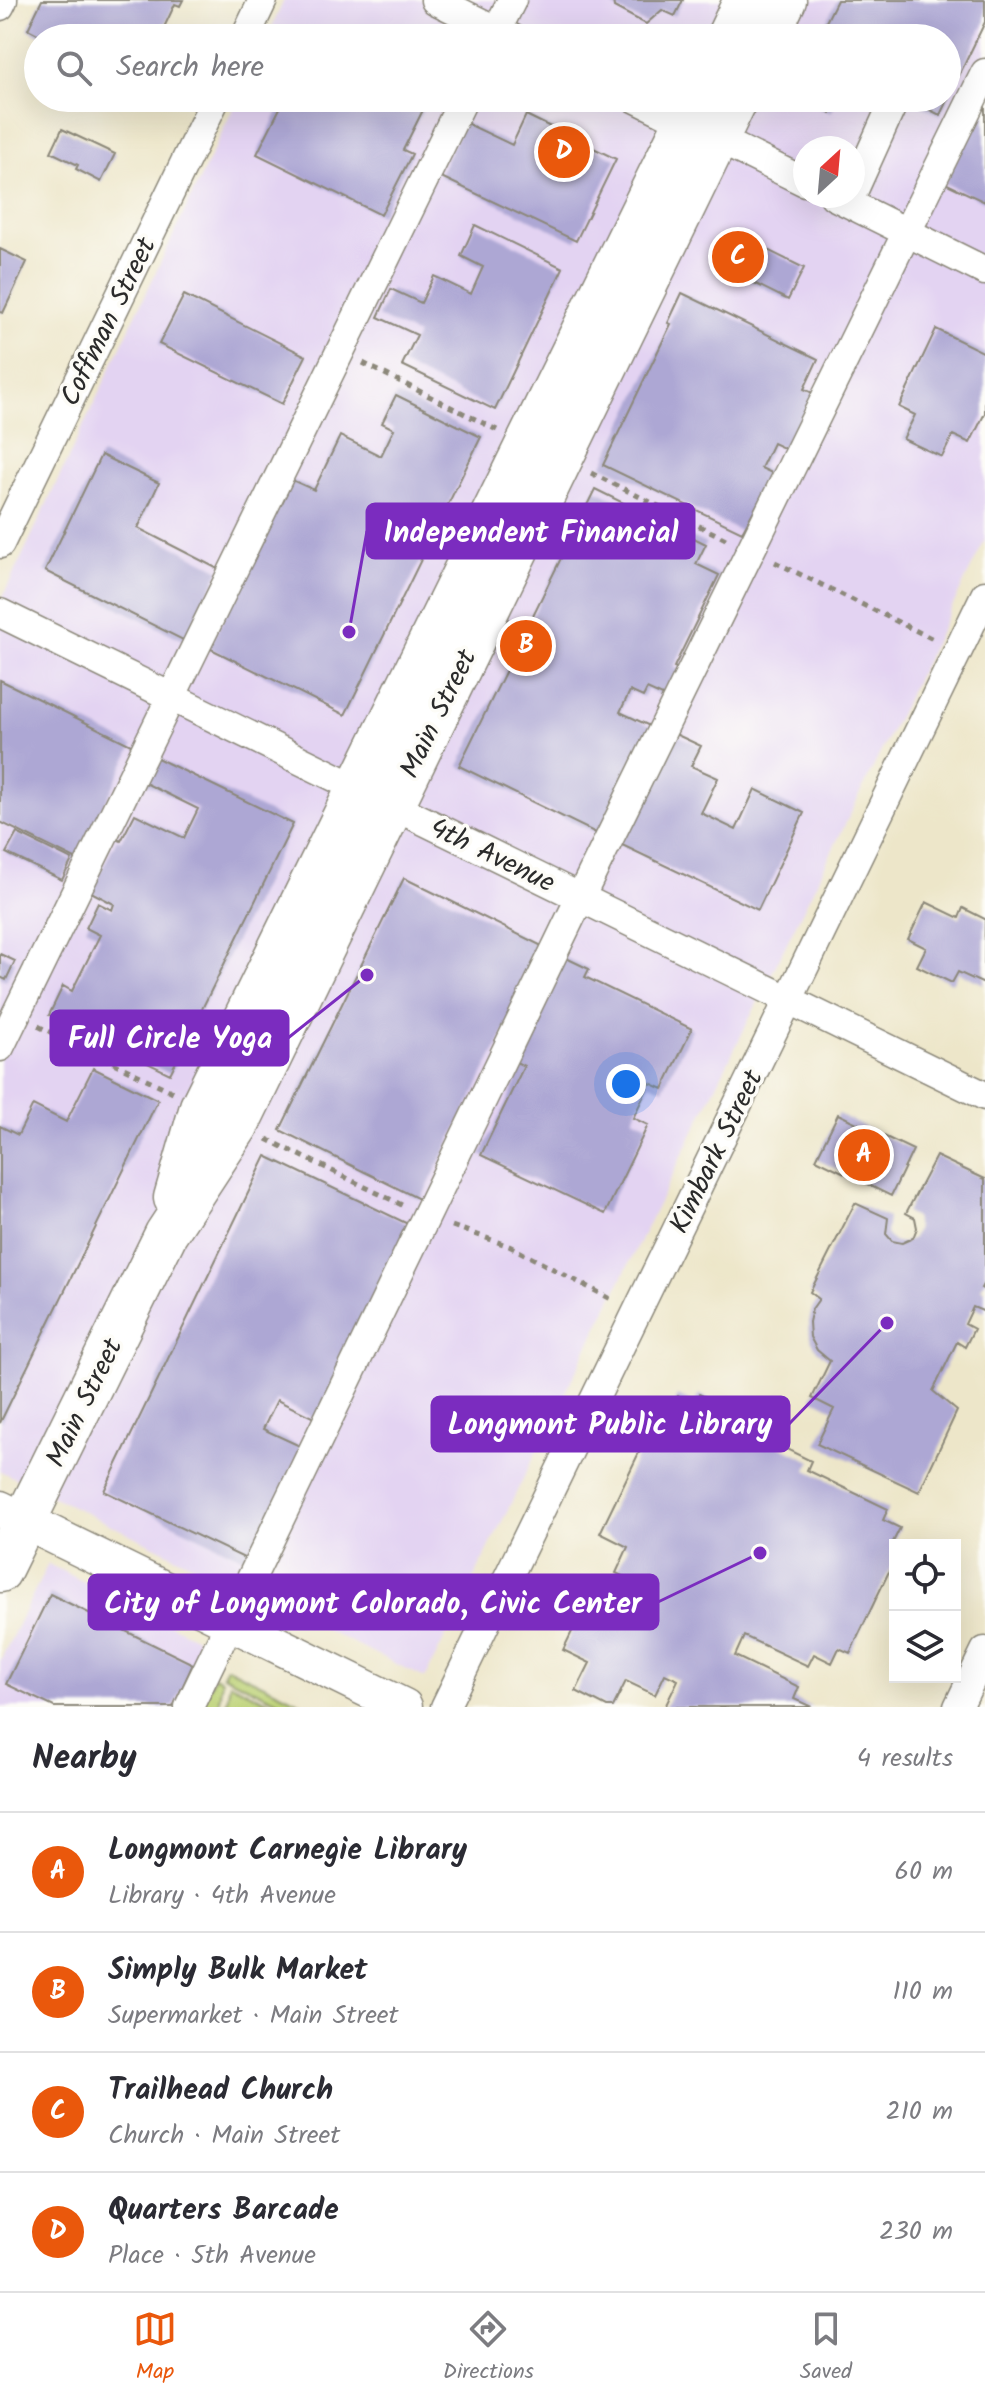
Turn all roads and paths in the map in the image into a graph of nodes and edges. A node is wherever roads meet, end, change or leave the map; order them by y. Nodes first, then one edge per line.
1 (3, 0) edge
2 (263, 0) edge
3 (435, 0) edge
4 (512, 0) edge
5 (745, 0) edge
6 (785, 0) edge
7 (0, 6) edge
8 (252, 24) edge
9 (479, 24) edge
10 (505, 24) edge
11 (734, 24) edge
12 (774, 24) edge
13 (985, 73) edge
14 (209, 112) edge
15 (457, 112) edge
16 (676, 112) edge
17 (888, 112) edge
18 (700, 120) edge
19 (865, 159) edge
20 (793, 175) edge
21 (865, 208) edge
22 (907, 232) junction
23 (985, 271) edge
24 (340, 352) junction
25 (502, 432) dead end
26 (0, 544) edge
27 (985, 595) edge
28 (0, 613) edge
29 (172, 698) junction
30 (375, 796) junction
31 (580, 898) junction
32 (789, 1000) junction
33 (16, 1015) junction
34 (0, 1047) edge
35 (178, 1095) dead end
36 (985, 1096) edge
37 (12, 1515) edge
38 (0, 1571) edge
39 (228, 1621) junction
40 (985, 1651) edge
41 (189, 1707) edge
42 (404, 1707) edge
43 (445, 1707) edge
44 (958, 1707) edge

1 - 7 street
2 - 8 street
3 - 9 street
4 - 10 street
5 - 11 highway
6 - 12 highway
13 - 22 street
14 - 26 street, Coffman Street
15 - 24 street
16 - 18 street
17 - 19 street
18 - 20 street
18 - 30 highway, Main Street
21 - 22 street
22 - 23 street
22 - 31 street
24 - 25 path
24 - 29 street
27 - 32 street, Kimbark Street
28 - 29 street, 4th Avenue
29 - 30 street, 4th Avenue
29 - 33 street
30 - 31 street, 4th Avenue
30 - 37 highway, Main Street
31 - 32 street, 4th Avenue
31 - 39 street
32 - 36 street, 4th Avenue
32 - 43 street, Kimbark Street
33 - 34 street
33 - 35 path
37 - 38 highway, Main Street
37 - 39 main road
39 - 41 street
39 - 42 main road
40 - 44 street

